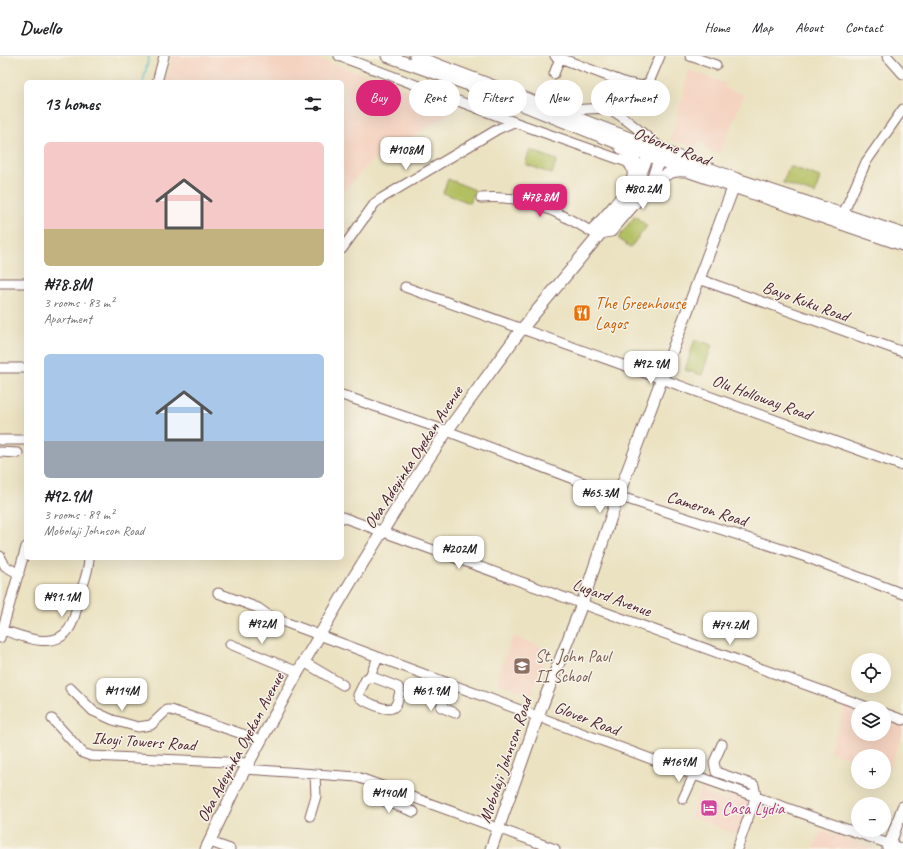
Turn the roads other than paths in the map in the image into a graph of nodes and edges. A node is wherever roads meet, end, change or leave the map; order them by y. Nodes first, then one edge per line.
1 (164, 56) edge
2 (339, 56) edge
3 (386, 56) edge
4 (415, 56) edge
5 (660, 56) edge
6 (690, 56) edge
7 (887, 56) edge
8 (557, 57) edge
9 (716, 65) dead end
10 (554, 74) dead end
11 (903, 74) edge
12 (158, 80) edge
13 (619, 80) edge
14 (648, 80) edge
15 (535, 101) edge
16 (903, 108) edge
17 (573, 116) edge
18 (622, 116) edge
19 (514, 122) junction
20 (608, 140) junction
21 (656, 153) junction
22 (687, 171) junction
23 (640, 181) junction
24 (733, 188) junction
25 (640, 197) junction
26 (481, 198) dead end
27 (844, 214) junction
28 (596, 233) junction
29 (903, 234) edge
30 (903, 245) edge
31 (344, 246) edge
32 (699, 279) junction
33 (0, 283) edge
34 (24, 283) edge
35 (406, 287) dead end
36 (521, 330) junction
37 (903, 352) edge
38 (0, 368) edge
39 (24, 368) edge
40 (662, 377) junction
41 (344, 396) edge
42 (447, 431) junction
43 (0, 440) edge
44 (24, 440) edge
45 (0, 452) edge
46 (18, 453) dead end
47 (903, 466) edge
48 (618, 496) junction
49 (344, 518) edge
50 (384, 531) junction
51 (24, 555) edge
52 (0, 556) edge
53 (88, 560) edge
54 (19, 574) junction
55 (218, 592) dead end
56 (903, 594) edge
57 (582, 604) junction
58 (1, 634) edge
59 (319, 636) junction
60 (230, 644) dead end
61 (378, 658) junction
62 (304, 662) junction
63 (298, 672) junction
64 (370, 676) junction
65 (449, 684) junction
66 (343, 685) dead end
67 (70, 688) dead end
68 (851, 701) edge
69 (455, 713) dead end
70 (538, 716) junction
71 (891, 716) edge
72 (52, 719) dead end
73 (903, 720) edge
74 (260, 740) junction
75 (722, 744) dead end
76 (247, 766) junction
77 (316, 774) junction
78 (694, 775) junction
79 (397, 791) junction
80 (371, 796) dead end
81 (756, 796) junction
82 (683, 799) dead end
83 (393, 804) junction
84 (903, 807) edge
85 (414, 812) dead end
86 (310, 816) dead end
87 (499, 829) junction
88 (208, 845) edge
89 (889, 846) edge
90 (230, 849) edge
91 (492, 849) edge
92 (555, 849) edge
93 (737, 849) edge
94 (903, 849) edge

1 - 12 street
2 - 19 street
3 - 20 main road, Osborne Road
4 - 15 main road, Osborne Road
5 - 14 street
6 - 9 street
7 - 11 street
8 - 10 street
8 - 13 street
16 - 27 street
17 - 21 main road, Osborne Road
18 - 21 street
19 - 28 street
19 - 31 street
20 - 21 main road, Osborne Road
20 - 23 main road
21 - 22 main road, Osborne Road
21 - 23 main road, Oba Adeyinka Oyekan Avenue
21 - 25 main road
21 - 27 main road, Osborne Road
22 - 24 main road, Osborne Road
22 - 25 main road
23 - 28 main road, Oba Adeyinka Oyekan Avenue
24 - 30 main road, Osborne Road
24 - 32 main road, Mobolaji Johnson Road
25 - 28 main road
26 - 28 street
27 - 29 main road, Osborne Road
28 - 36 main road, Oba Adeyinka Oyekan Avenue
32 - 37 street, Bayo Kuku Road
32 - 40 main road, Mobolaji Johnson Road
33 - 34 street
35 - 36 street, Olu Holloway Road
36 - 40 street, Olu Holloway Road
36 - 42 main road, Oba Adeyinka Oyekan Avenue
38 - 39 street
40 - 47 street, Olu Holloway Road
40 - 48 main road, Mobolaji Johnson Road
41 - 42 street, Cameron Road
42 - 48 street, Cameron Road
42 - 50 main road, Oba Adeyinka Oyekan Avenue
43 - 44 street
45 - 46 street
48 - 56 street, Cameron Road
48 - 57 main road, Mobolaji Johnson Road
49 - 50 street, Lugard Avenue
50 - 57 street, Lugard Avenue
50 - 59 main road, Oba Adeyinka Oyekan Avenue
51 - 54 street
52 - 54 street
53 - 58 street
54 - 58 street
55 - 59 street, Glover Road
57 - 68 street, Lugard Avenue
57 - 70 main road, Mobolaji Johnson Road
59 - 61 street, Glover Road
59 - 62 main road, Oba Adeyinka Oyekan Avenue
60 - 63 street
61 - 64 street
61 - 65 street, Glover Road
62 - 63 main road, Oba Adeyinka Oyekan Avenue
62 - 66 street
63 - 74 main road, Oba Adeyinka Oyekan Avenue
64 - 64 street
65 - 69 street
65 - 70 street, Glover Road
67 - 74 street
70 - 78 street, Glover Road
70 - 87 main road, Mobolaji Johnson Road
71 - 73 street
72 - 76 street, Ikoyi Towers Road
74 - 76 main road, Oba Adeyinka Oyekan Avenue
75 - 81 street
76 - 77 street, Ikoyi Towers Road
76 - 88 main road, Oba Adeyinka Oyekan Avenue
77 - 79 street, Ikoyi Towers Road
77 - 86 street
78 - 81 street, Glover Road
78 - 82 street
79 - 83 street
79 - 87 street, Ikoyi Towers Road
80 - 83 street
81 - 89 street, Glover Road
81 - 93 street
83 - 85 street
84 - 89 main road
87 - 91 main road, Mobolaji Johnson Road
87 - 92 street, Ikoyi Towers Road
88 - 90 street
89 - 94 street, Glover Road

